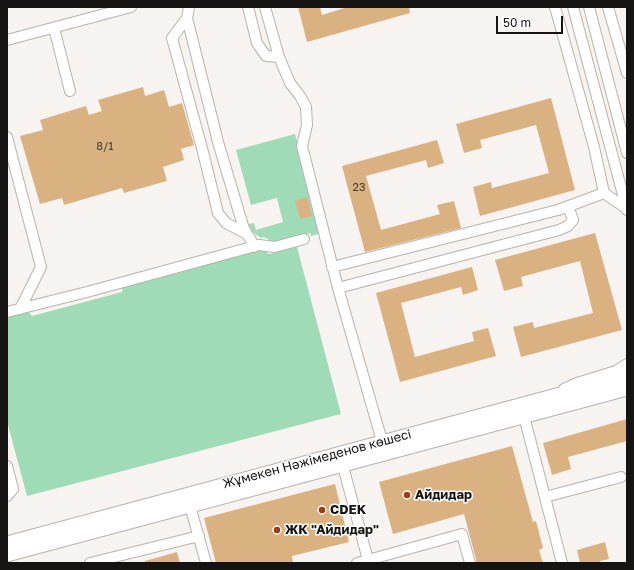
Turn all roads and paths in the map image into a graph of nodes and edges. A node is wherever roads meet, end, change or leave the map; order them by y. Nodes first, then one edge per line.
1 (131, 7) edge
2 (189, 7) edge
3 (248, 7) edge
4 (265, 7) edge
5 (555, 7) edge
6 (573, 7) edge
7 (589, 7) edge
8 (608, 7) edge
9 (186, 18) junction
10 (54, 28) junction
11 (7, 40) edge
12 (279, 56) junction
13 (627, 73) edge
14 (70, 91) dead end
15 (7, 137) edge
16 (627, 153) edge
17 (604, 193) junction
18 (568, 206) junction
19 (626, 209) edge
20 (247, 234) junction
21 (304, 239) dead end
22 (254, 247) junction
23 (332, 267) junction
24 (338, 288) junction
25 (20, 309) junction
26 (7, 312) edge
27 (627, 364) edge
28 (627, 376) edge
29 (627, 388) edge
30 (550, 397) junction
31 (524, 416) junction
32 (382, 441) junction
33 (7, 466) edge
34 (343, 466) junction
35 (621, 477) dead end
36 (7, 496) edge
37 (545, 497) junction
38 (190, 506) junction
39 (199, 536) junction
40 (7, 543) edge
41 (7, 556) edge
42 (368, 560) junction
43 (90, 563) edge
44 (206, 563) edge
45 (357, 563) edge
46 (470, 563) edge
47 (562, 563) edge

1 - 10 street
2 - 9 street
3 - 12 street
4 - 12 street
5 - 17 street
6 - 19 street
7 - 16 street
8 - 13 street
9 - 20 street
9 - 20 street
10 - 11 street
10 - 14 street
12 - 23 street
15 - 25 street
17 - 18 street
17 - 19 street
18 - 23 street
18 - 24 street
20 - 22 street
21 - 22 street
22 - 25 street
23 - 24 street
24 - 32 street
25 - 26 street
27 - 30 street
28 - 30 main road, Жұмекен Нәжімеденов көшесі
29 - 31 main road, Жұмекен Нәжімеденов көшесі
30 - 32 main road, Жұмекен Нәжімеденов көшесі
31 - 34 main road, Жұмекен Нәжімеденов көшесі
31 - 37 street
32 - 40 main road, Жұмекен Нәжімеденов көшесі
33 - 36 street
34 - 38 main road, Жұмекен Нәжімеденов көшесі
34 - 42 street
35 - 37 street
37 - 47 street
38 - 39 street
38 - 41 main road, Жұмекен Нәжімеденов көшесі
39 - 43 street
39 - 44 street
42 - 45 street
42 - 46 street

